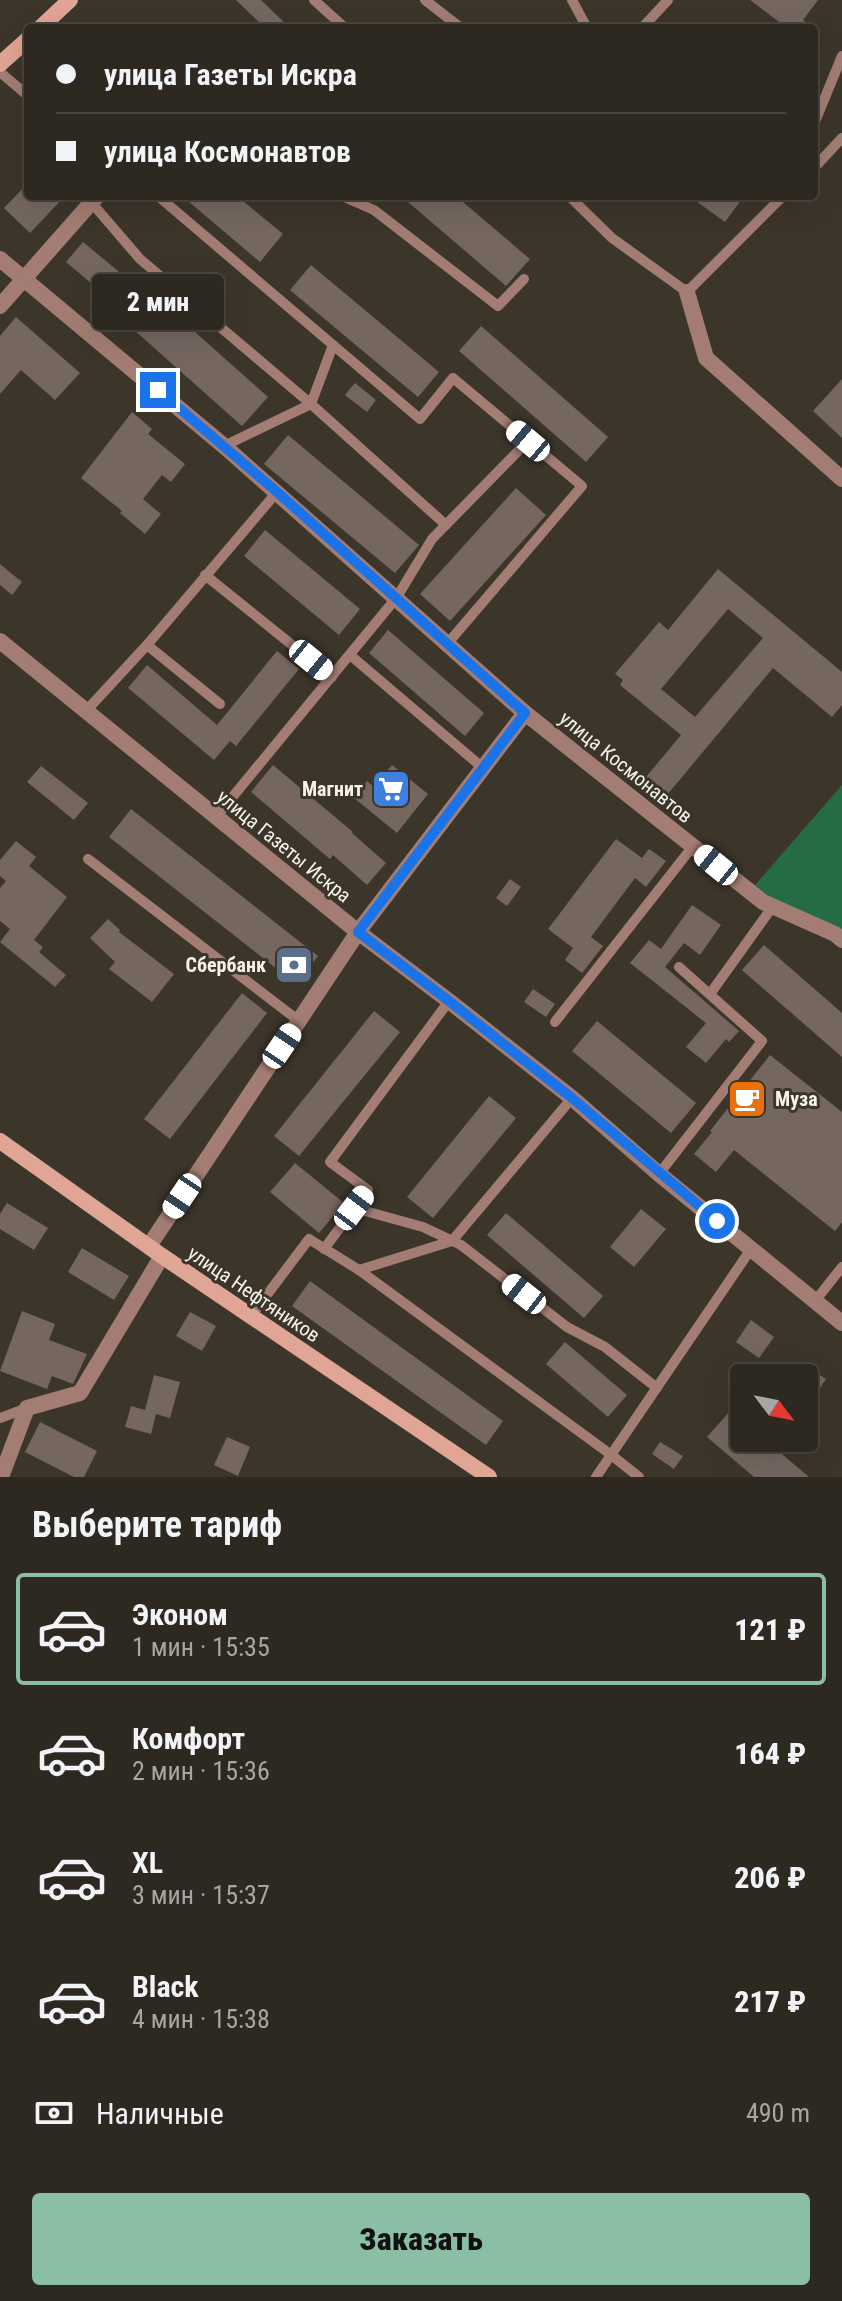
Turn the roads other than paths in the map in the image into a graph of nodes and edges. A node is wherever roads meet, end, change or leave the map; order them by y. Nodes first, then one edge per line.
1 (70, 0) edge
2 (314, 0) edge
3 (425, 0) edge
4 (572, 0) edge
5 (668, 0) edge
6 (44, 24) edge
7 (341, 24) edge
8 (454, 24) edge
9 (585, 24) edge
10 (646, 24) edge
11 (24, 43) edge
12 (842, 56) edge
13 (0, 64) edge
14 (0, 72) edge
15 (24, 93) edge
16 (818, 114) edge
17 (842, 138) edge
18 (818, 164) edge
19 (93, 200) edge
20 (95, 200) edge
21 (163, 200) edge
22 (351, 200) edge
23 (573, 200) edge
24 (779, 200) edge
25 (0, 259) edge
26 (25, 278) junction
27 (524, 279) dead end
28 (687, 292) junction
29 (0, 306) edge
30 (333, 345) junction
31 (311, 404) junction
32 (528, 441) junction
33 (224, 446) junction
34 (842, 479) edge
35 (277, 492) junction
36 (446, 525) junction
37 (205, 575) junction
38 (397, 597) junction
39 (0, 641) edge
40 (448, 643) junction
41 (147, 645) junction
42 (350, 655) junction
43 (332, 677) junction
44 (220, 704) dead end
45 (86, 711) junction
46 (525, 713) junction
47 (483, 768) junction
48 (216, 817) junction
49 (693, 846) junction
50 (88, 859) dead end
51 (773, 906) junction
52 (358, 932) junction
53 (842, 940) edge
54 (679, 967) dead end
55 (710, 994) junction
56 (449, 1001) junction
57 (299, 1021) junction
58 (555, 1022) dead end
59 (572, 1098) junction
60 (0, 1141) edge
61 (659, 1174) junction
62 (354, 1208) junction
63 (452, 1241) junction
64 (324, 1249) junction
65 (751, 1249) junction
66 (156, 1251) junction
67 (842, 1267) edge
68 (359, 1270) junction
69 (815, 1301) junction
70 (251, 1316) junction
71 (842, 1323) edge
72 (657, 1388) junction
73 (27, 1408) junction
74 (0, 1418) edge
75 (610, 1454) junction
76 (1, 1477) edge
77 (489, 1477) edge
78 (596, 1477) edge
79 (639, 1477) edge

1 - 6 street
2 - 7 lane
3 - 8 lane
4 - 9 lane
5 - 10 lane
11 - 13 street
12 - 16 lane
14 - 15 lane
17 - 18 lane
19 - 26 street
20 - 31 lane
21 - 30 lane
22 - 27 lane
23 - 28 lane
24 - 28 lane
25 - 26 street, улица Космонавтов
26 - 29 street
26 - 33 street, улица Космонавтов
28 - 34 street
30 - 31 lane
30 - 32 lane
31 - 33 lane
31 - 36 lane
32 - 36 lane
32 - 40 lane
33 - 35 street, улица Космонавтов
35 - 37 lane
35 - 38 street, улица Космонавтов
36 - 38 lane
37 - 41 lane
37 - 43 lane
38 - 40 street, улица Космонавтов
38 - 42 lane
39 - 45 street, улица Газеты Искра
40 - 46 street, улица Космонавтов
41 - 44 lane
41 - 45 lane
42 - 43 lane
42 - 47 lane
43 - 48 lane
45 - 48 street, улица Газеты Искра
46 - 47 street
46 - 49 street, улица Космонавтов
47 - 52 street
48 - 52 street, улица Газеты Искра
49 - 51 street, улица Космонавтов
49 - 58 lane
50 - 57 lane
51 - 53 street, улица Космонавтов
51 - 55 lane
52 - 56 street, улица Газеты Искра
52 - 57 street
54 - 55 lane
55 - 61 lane
56 - 59 street, улица Газеты Искра
56 - 62 lane
57 - 66 street
59 - 61 street, улица Газеты Искра
59 - 63 lane
60 - 66 street, улица Нефтяников
61 - 65 street, улица Газеты Искра
62 - 63 lane
62 - 64 lane
63 - 68 lane
63 - 72 lane
64 - 68 lane
64 - 70 lane
65 - 69 street, улица Газеты Искра
65 - 72 lane
66 - 70 street, улица Нефтяников
66 - 73 street
67 - 69 lane
68 - 75 lane
69 - 71 street, улица Газеты Искра
70 - 77 street, улица Нефтяников
72 - 75 lane
73 - 74 lane
73 - 76 street
75 - 78 lane
75 - 79 lane

